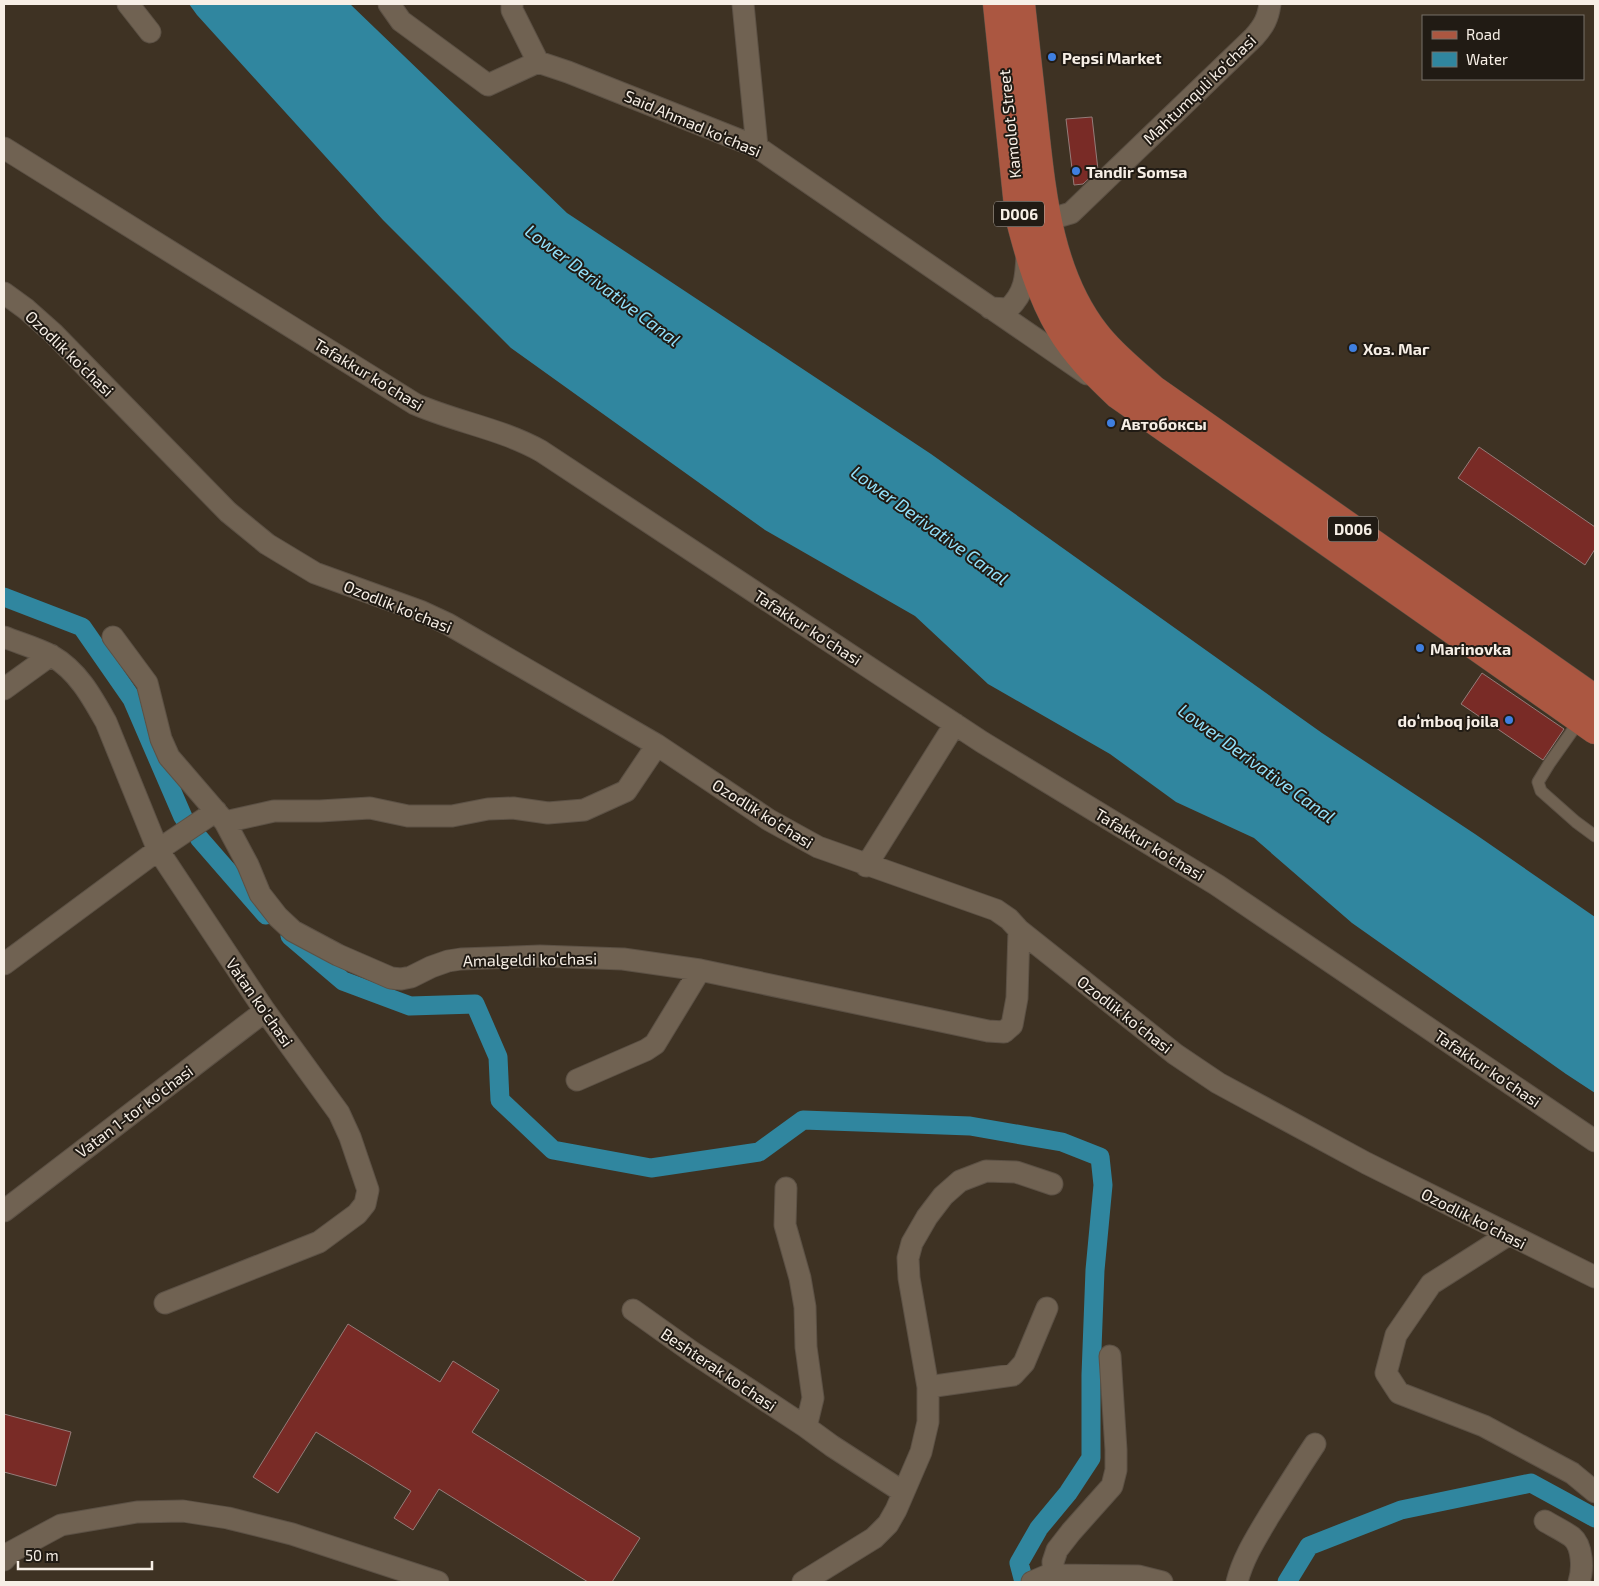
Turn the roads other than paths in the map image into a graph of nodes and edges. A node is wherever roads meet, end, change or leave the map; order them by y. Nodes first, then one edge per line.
1 (128, 4) edge
2 (389, 4) edge
3 (512, 4) edge
4 (744, 4) edge
5 (997, 4) edge
6 (1021, 4) edge
7 (1270, 4) edge
8 (150, 32) dead end
9 (538, 62) junction
10 (4, 148) edge
11 (757, 148) junction
12 (1047, 220) junction
13 (1028, 251) junction
14 (4, 293) edge
15 (990, 308) junction
16 (1118, 395) junction
17 (4, 637) edge
18 (113, 637) dead end
19 (50, 655) junction
20 (4, 689) edge
21 (1590, 716) edge
22 (955, 724) junction
23 (657, 745) junction
24 (221, 817) junction
25 (1595, 836) edge
26 (158, 850) junction
27 (866, 866) junction
28 (1019, 930) junction
29 (4, 964) edge
30 (700, 970) junction
31 (265, 1011) junction
32 (577, 1080) dead end
33 (1595, 1140) edge
34 (1052, 1184) dead end
35 (786, 1188) dead end
36 (4, 1211) edge
37 (1508, 1235) junction
38 (1595, 1277) edge
39 (165, 1302) dead end
40 (1047, 1308) dead end
41 (633, 1310) dead end
42 (1110, 1356) dead end
43 (928, 1387) junction
44 (806, 1427) junction
45 (1315, 1444) dead end
46 (903, 1492) junction
47 (1595, 1492) edge
48 (1545, 1521) dead end
49 (4, 1560) edge
50 (1054, 1575) junction
51 (1033, 1581) edge
52 (438, 1582) edge
53 (803, 1582) edge
54 (1162, 1582) edge
55 (1237, 1582) edge
56 (1580, 1582) edge

1 - 8 street
2 - 9 street
3 - 9 street
4 - 11 street
5 - 13 main road, Kamolot Street / D006
6 - 12 main road, Kamolot Street / D006
7 - 12 street, Mahtumquli ko‘chasi
9 - 11 street, Said Ahmad ko‘chasi
10 - 22 street, Tafakkur ko‘chasi
11 - 15 street, Said Ahmad ko‘chasi
12 - 21 main road, Kamolot Street / D006
13 - 15 street
13 - 16 main road, Kamolot Street / D006
14 - 23 street, Ozodlik ko‘chasi
15 - 16 street, Said Ahmad ko‘chasi
16 - 21 main road, D006
17 - 19 street, Vatan ko'chasi
18 - 24 street, Amalgeldi ko‘chasi
19 - 20 street
19 - 26 street, Vatan ko'chasi
21 - 25 lane
22 - 27 street
22 - 33 street, Tafakkur ko‘chasi
23 - 24 street
23 - 27 street, Ozodlik ko‘chasi
24 - 26 street
24 - 30 street, Amalgeldi ko‘chasi
26 - 29 street
26 - 31 street, Vatan ko'chasi
27 - 28 street, Ozodlik ko‘chasi
28 - 30 street, Amalgeldi ko‘chasi
28 - 37 street, Ozodlik ko‘chasi
30 - 32 street
31 - 36 street, Vatan 1-tor ko‘chasi
31 - 39 street, Vatan ko'chasi
34 - 43 street
35 - 44 street
37 - 38 street, Ozodlik ko‘chasi
37 - 47 street
40 - 43 street
41 - 44 street, Beshterak ko‘chasi
42 - 50 street
43 - 46 street
44 - 46 street, Beshterak ko‘chasi
45 - 55 street
46 - 53 street
48 - 56 street
49 - 52 street
50 - 51 street
50 - 54 street

